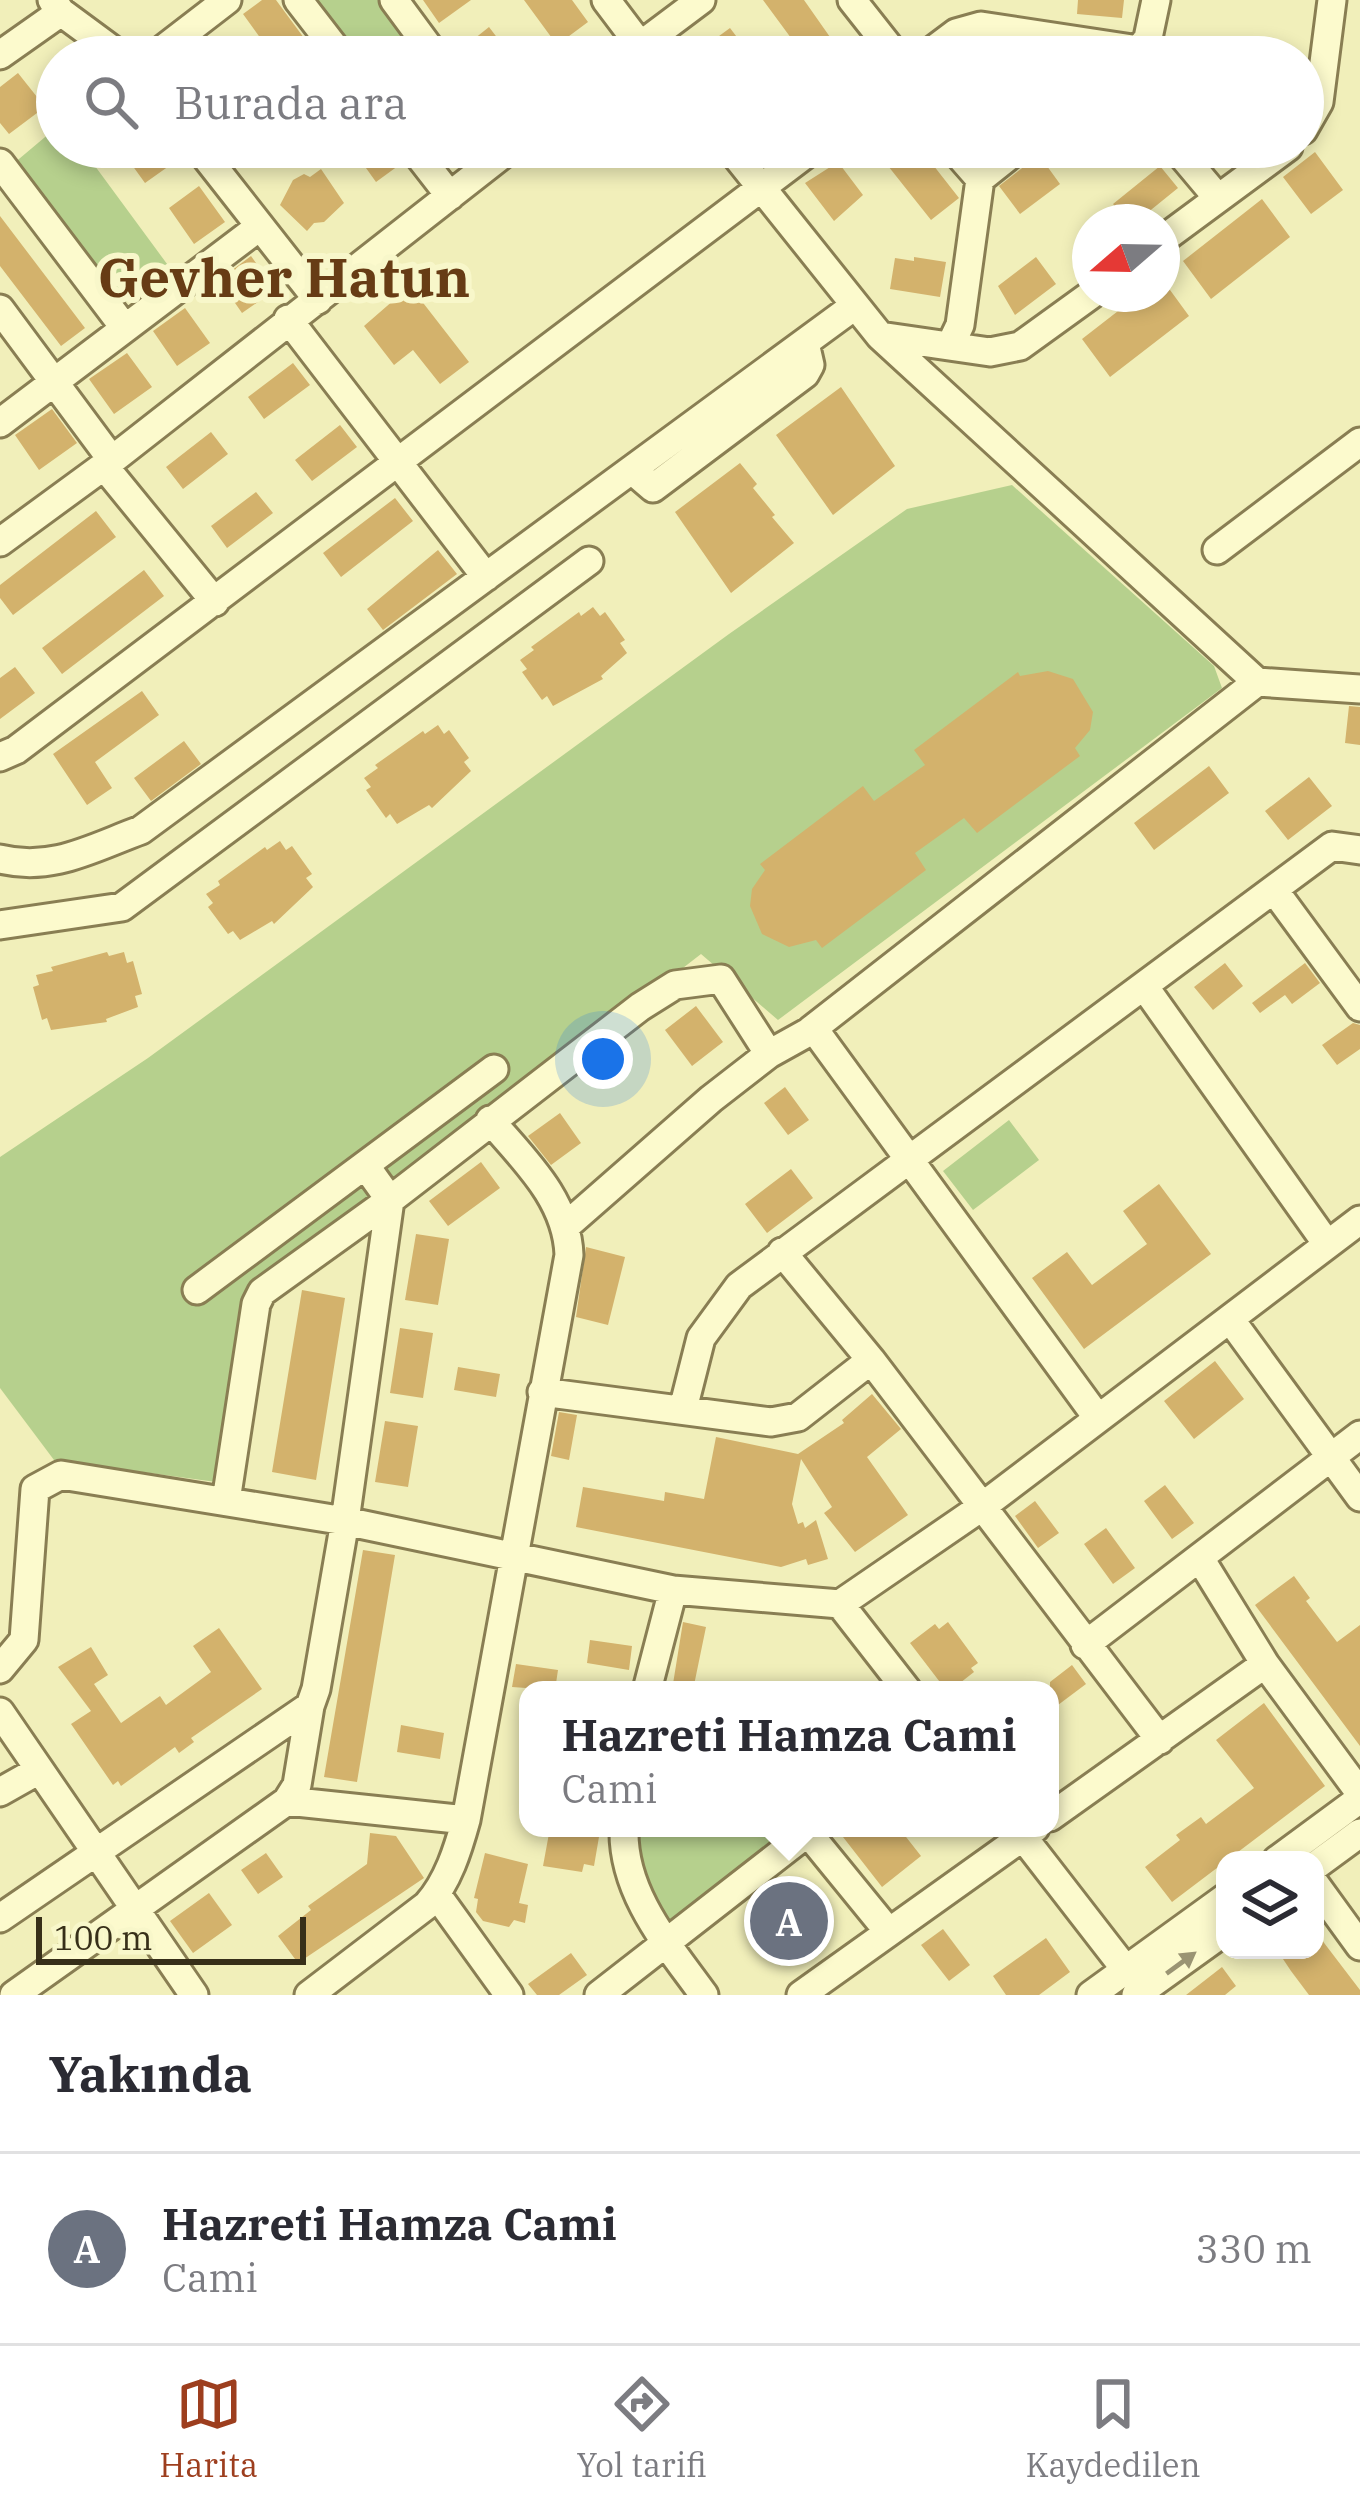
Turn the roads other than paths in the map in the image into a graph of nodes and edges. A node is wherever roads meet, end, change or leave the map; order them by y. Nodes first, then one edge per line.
1 (226, 0) edge
2 (298, 0) edge
3 (394, 0) edge
4 (606, 0) edge
5 (701, 0) edge
6 (852, 0) edge
7 (1156, 0) edge
8 (1332, 0) edge
9 (56, 6) edge
10 (95, 36) edge
11 (180, 36) edge
12 (326, 36) edge
13 (421, 36) edge
14 (628, 36) edge
15 (658, 36) edge
16 (880, 36) edge
17 (952, 36) edge
18 (1037, 36) edge
19 (1148, 36) edge
20 (0, 56) edge
21 (1324, 63) edge
22 (0, 163) edge
23 (214, 168) edge
24 (428, 168) edge
25 (483, 168) edge
26 (747, 168) edge
27 (789, 168) edge
28 (970, 168) edge
29 (994, 168) edge
30 (1193, 168) edge
31 (1258, 168) edge
32 (980, 179) junction
33 (765, 188) junction
34 (450, 196) junction
35 (1217, 197) junction
36 (1180, 226) edge
37 (259, 227) junction
38 (318, 300) junction
39 (853, 307) junction
40 (1072, 308) edge
41 (0, 309) edge
42 (288, 319) junction
43 (124, 327) junction
44 (880, 336) junction
45 (950, 346) junction
46 (54, 382) junction
47 (0, 422) edge
48 (1360, 442) edge
49 (399, 459) junction
50 (108, 463) junction
51 (0, 542) edge
52 (1217, 550) dead end
53 (589, 561) dead end
54 (486, 577) junction
55 (215, 602) junction
56 (1257, 682) junction
57 (1360, 689) edge
58 (0, 757) edge
59 (1360, 850) edge
60 (0, 859) edge
61 (1274, 890) junction
62 (29, 920) junction
63 (0, 925) edge
64 (0, 939) edge
65 (1144, 986) junction
66 (1359, 1005) edge
67 (811, 1030) junction
68 (770, 1054) junction
69 (494, 1069) dead end
70 (490, 1120) junction
71 (912, 1159) junction
72 (364, 1165) junction
73 (390, 1200) junction
74 (1360, 1220) edge
75 (566, 1226) junction
76 (1327, 1244) junction
77 (782, 1252) junction
78 (197, 1290) dead end
79 (1230, 1319) junction
80 (871, 1360) junction
81 (542, 1392) junction
82 (683, 1409) junction
83 (1097, 1418) junction
84 (1360, 1435) edge
85 (1330, 1458) junction
86 (1360, 1497) edge
87 (226, 1502) junction
88 (982, 1506) junction
89 (345, 1521) junction
90 (515, 1557) junction
91 (1201, 1560) junction
92 (673, 1590) junction
93 (839, 1604) junction
94 (1085, 1645) junction
95 (1265, 1664) junction
96 (0, 1670) edge
97 (649, 1681) edge
98 (901, 1681) edge
99 (310, 1706) junction
100 (0, 1712) edge
101 (1160, 1740) junction
102 (39, 1770) junction
103 (0, 1792) edge
104 (1360, 1796) edge
105 (286, 1801) junction
106 (1059, 1811) edge
107 (466, 1820) junction
108 (1360, 1833) edge
109 (624, 1837) edge
110 (797, 1837) edge
111 (812, 1837) edge
112 (1017, 1837) edge
113 (1029, 1837) edge
114 (95, 1851) junction
115 (1288, 1851) edge
116 (1324, 1859) edge
117 (436, 1894) junction
118 (1324, 1896) edge
119 (133, 1907) junction
120 (1216, 1907) edge
121 (0, 1918) edge
122 (887, 1931) junction
123 (1216, 1937) edge
124 (665, 1940) junction
125 (1360, 1946) edge
126 (1137, 1988) edge
127 (14, 1995) edge
128 (194, 1995) edge
129 (309, 1995) edge
130 (509, 1995) edge
131 (599, 1995) edge
132 (704, 1995) edge
133 (801, 1995) edge
134 (1091, 1995) edge

1 - 11 street
2 - 12 street
3 - 13 street
4 - 14 street
5 - 15 street
6 - 16 street
7 - 19 street
8 - 21 street
9 - 10 street
9 - 20 street
17 - 18 street
22 - 43 street
23 - 37 street
24 - 34 street
25 - 34 street
26 - 33 street
27 - 33 street
28 - 32 street
29 - 32 street
30 - 35 street
31 - 35 street
32 - 45 street
33 - 39 street
33 - 49 street
34 - 38 street
35 - 36 street
37 - 38 street
37 - 43 street
38 - 42 street
39 - 44 street
39 - 54 street
40 - 45 street
41 - 46 street
42 - 49 street
42 - 50 street
43 - 46 street
44 - 45 street
44 - 56 street
46 - 47 street
46 - 50 street
48 - 52 street
49 - 54 street
49 - 55 street
50 - 51 street
50 - 55 street
53 - 62 street
54 - 60 street
55 - 58 street
56 - 57 street
56 - 67 street
59 - 61 street
61 - 65 street
61 - 66 street
62 - 63 street
62 - 64 street
65 - 71 street
65 - 76 street
67 - 68 street
67 - 71 street
68 - 70 street
68 - 75 street
69 - 72 street
70 - 73 street
70 - 75 street
71 - 77 street
71 - 83 street
72 - 73 street
72 - 78 street
73 - 87 street
73 - 89 street
74 - 76 street
75 - 81 street
76 - 79 street
77 - 80 street
77 - 82 street
79 - 83 street
79 - 85 street
80 - 82 street
80 - 88 street
81 - 82 street
81 - 90 street
83 - 88 street
84 - 85 street
85 - 86 street
85 - 91 street
87 - 89 street
87 - 96 street
88 - 93 street
88 - 94 street
89 - 90 street
89 - 99 street
90 - 92 street
90 - 107 street
91 - 94 street
91 - 95 street
92 - 93 street
92 - 97 street
93 - 98 street
94 - 101 street
95 - 101 street
95 - 104 street
99 - 105 street
99 - 114 street
100 - 102 street
101 - 106 street
102 - 103 street
102 - 114 street
104 - 115 street
105 - 107 street
105 - 119 street
107 - 117 street
108 - 116 street
109 - 124 street
110 - 124 street
111 - 122 street
112 - 122 street
113 - 126 street
114 - 119 street
114 - 121 street
117 - 129 street
117 - 130 street
118 - 125 street
119 - 127 street
119 - 128 street
120 - 126 street
122 - 133 street
126 -> 123 street
124 - 131 street
124 - 132 street
126 - 134 street

